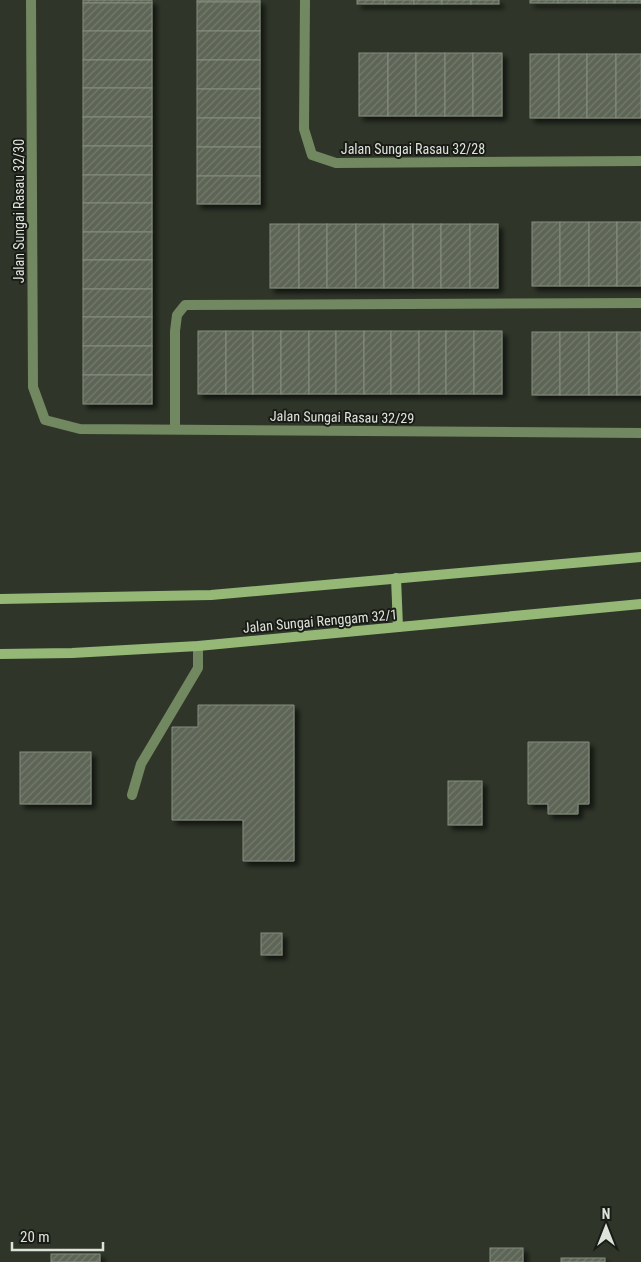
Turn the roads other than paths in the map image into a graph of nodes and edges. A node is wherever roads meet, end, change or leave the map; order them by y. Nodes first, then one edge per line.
1 (31, 0) edge
2 (304, 0) edge
3 (641, 161) edge
4 (641, 302) edge
5 (44, 420) joint
6 (175, 429) junction
7 (641, 432) edge
8 (641, 557) edge
9 (396, 578) junction
10 (0, 599) edge
11 (641, 604) edge
12 (398, 627) junction
13 (198, 646) junction
14 (0, 654) edge
15 (132, 794) dead end

1 - 5 street, Jalan Sungai Rasau 32/30
2 - 3 street, Jalan Sungai Rasau 32/28
4 - 6 street
5 - 6 street, Jalan Sungai Rasau 32/29
6 - 7 street, Jalan Sungai Rasau 32/29
8 - 9 main road
9 - 10 main road
9 - 12 main road
11 - 12 main road, Jalan Sungai Renggam 32/1
12 - 13 main road, Jalan Sungai Renggam 32/1
13 - 14 main road, Jalan Sungai Renggam 32/1
13 - 15 street

